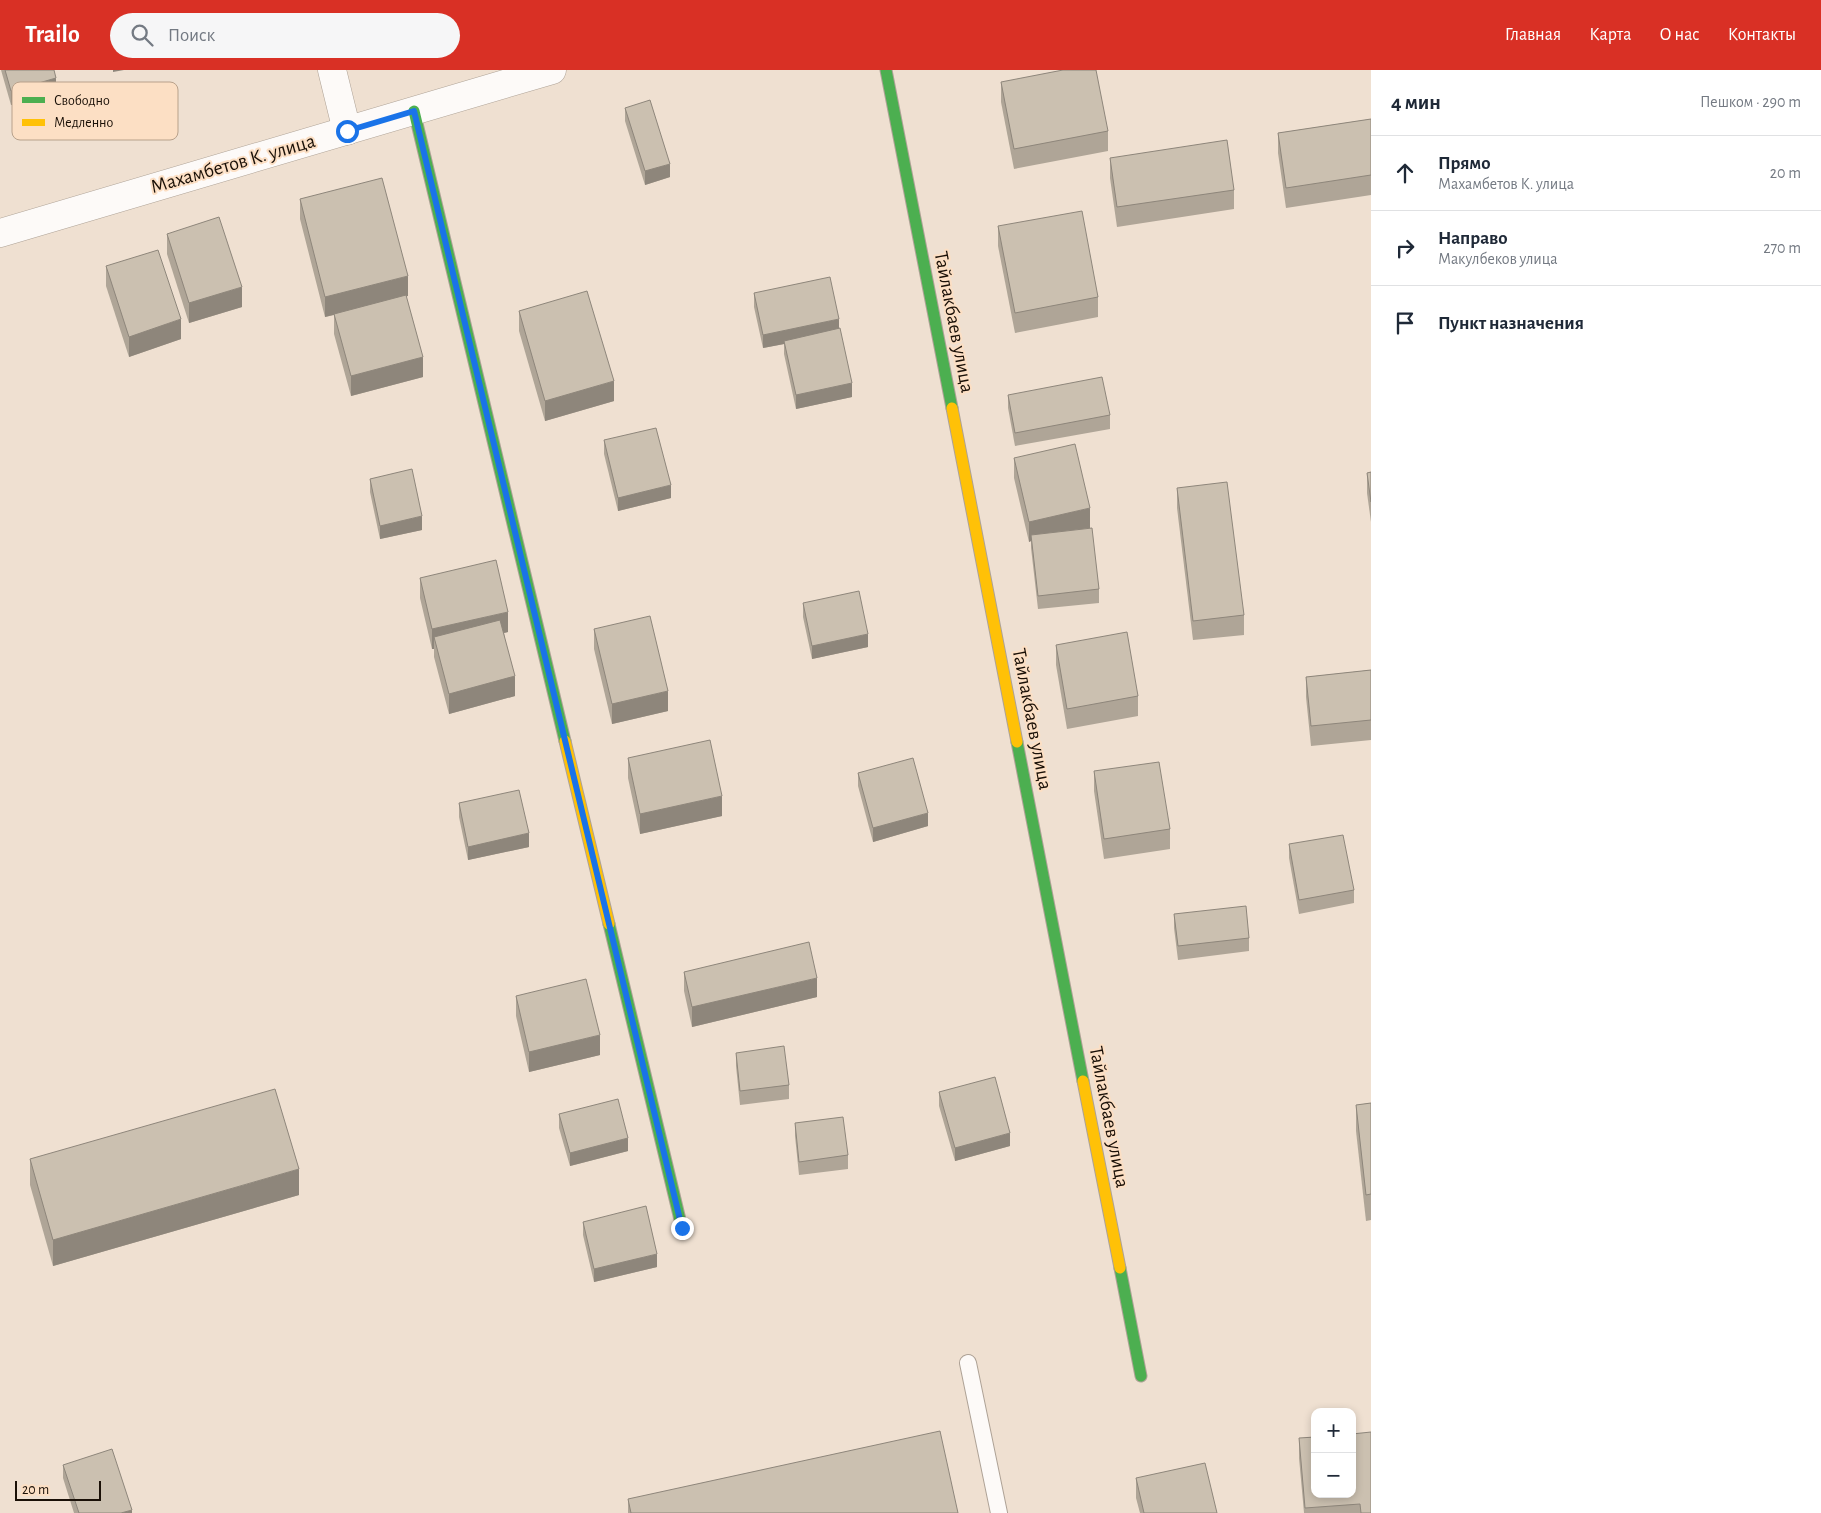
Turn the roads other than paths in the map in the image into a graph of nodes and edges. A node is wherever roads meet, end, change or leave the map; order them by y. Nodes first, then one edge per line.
1 (332, 70) edge
2 (552, 70) edge
3 (886, 70) edge
4 (414, 111) junction
5 (347, 131) junction
6 (0, 233) edge
7 (682, 1228) dead end
8 (968, 1363) dead end
9 (1141, 1376) dead end
10 (999, 1513) edge

1 - 5 street
2 - 4 street, Махамбетов К. улица
3 - 9 street, Тайлакбаев улица
4 - 5 street, Махамбетов К. улица
4 - 7 street
5 - 6 street, Махамбетов К. улица
8 - 10 lane

